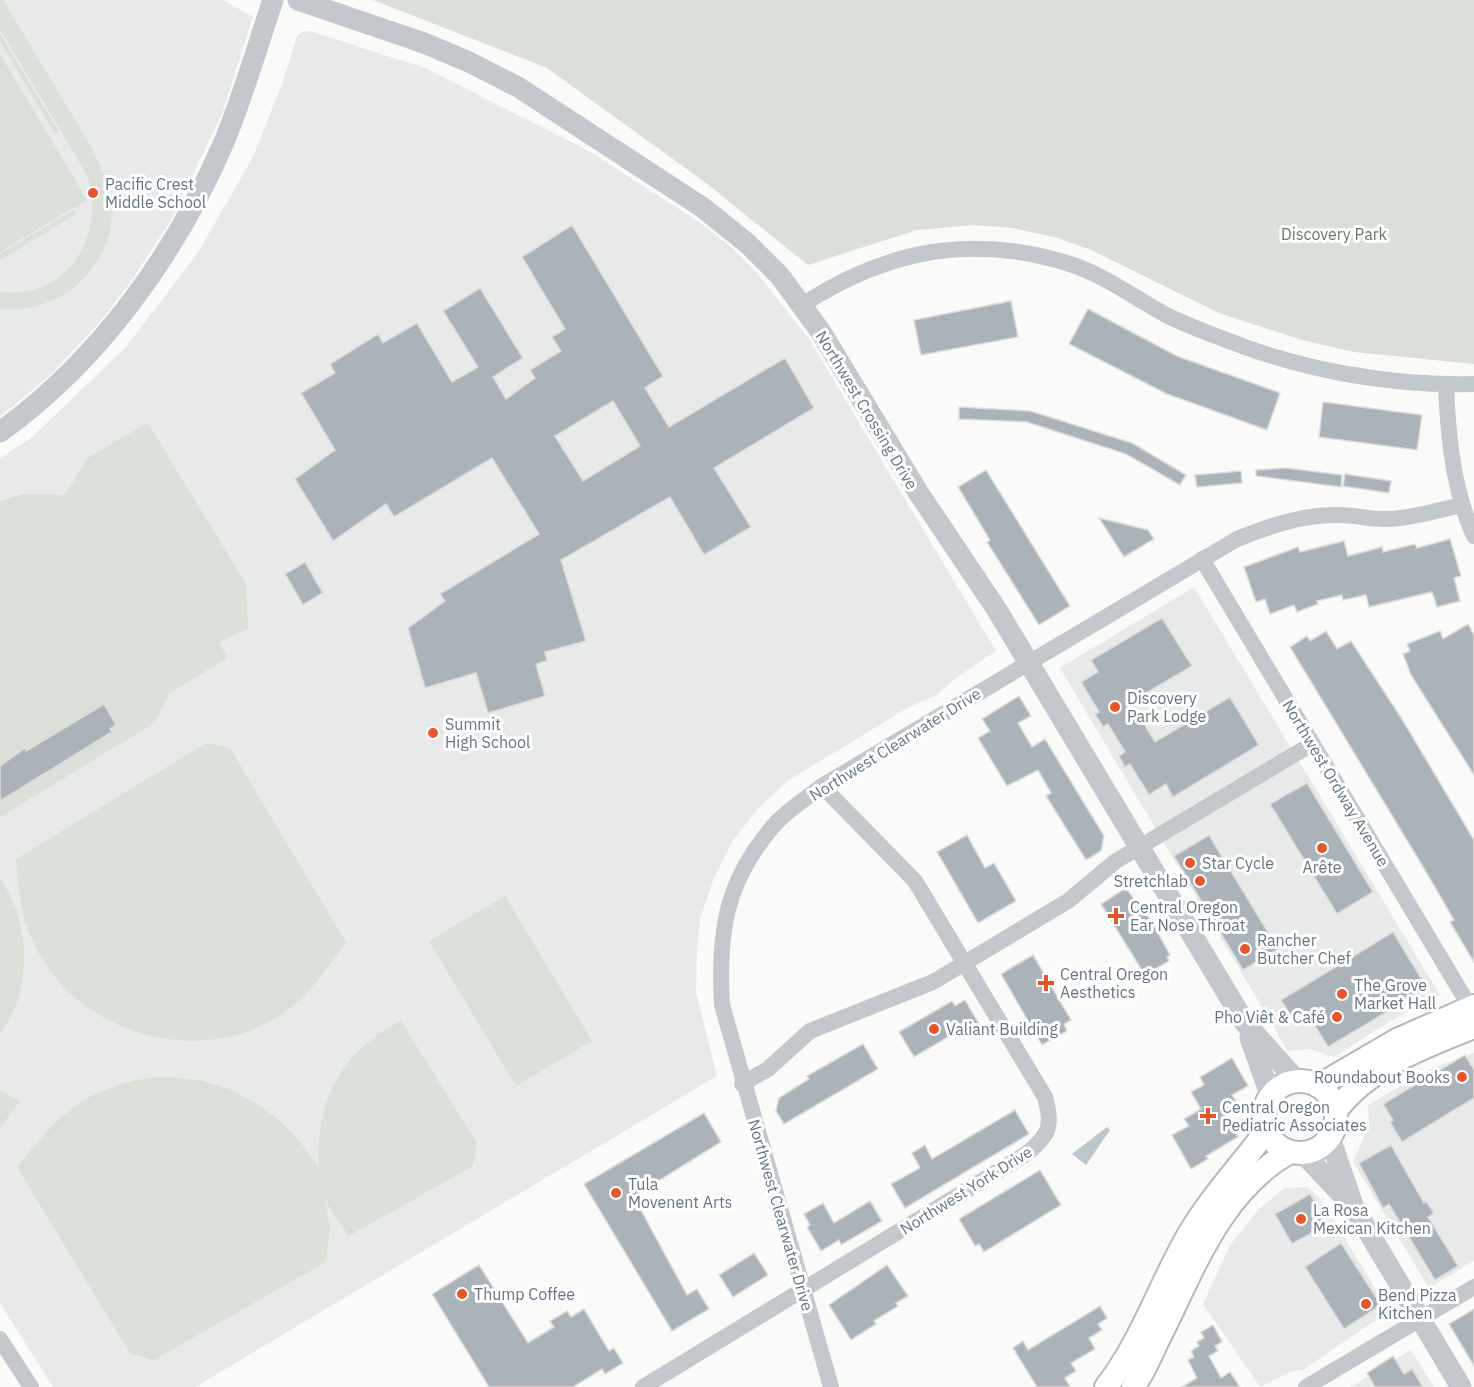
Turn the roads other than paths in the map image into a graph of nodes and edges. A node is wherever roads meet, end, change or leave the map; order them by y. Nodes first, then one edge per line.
1 (273, 0) edge
2 (298, 0) edge
3 (802, 305) junction
4 (1474, 384) edge
5 (1446, 385) junction
6 (0, 432) edge
7 (1462, 505) junction
8 (1474, 536) edge
9 (1202, 559) junction
10 (1028, 663) junction
11 (1312, 744) junction
12 (822, 786) junction
13 (1139, 848) junction
14 (965, 964) junction
15 (1473, 1013) edge
16 (1245, 1023) junction
17 (742, 1084) junction
18 (1308, 1084) junction
19 (1270, 1097) junction
20 (1335, 1112) junction
21 (1267, 1130) junction
22 (1330, 1138) junction
23 (1296, 1152) junction
24 (1354, 1208) junction
25 (1474, 1287) edge
26 (802, 1291) junction
27 (1421, 1320) junction
28 (0, 1339) edge
29 (31, 1387) edge
30 (644, 1387) edge
31 (831, 1387) edge
32 (1106, 1387) edge
33 (1133, 1387) edge
34 (1306, 1387) edge
35 (1461, 1387) edge

1 - 6 street
2 - 3 street, Northwest Crossing Drive
3 - 5 street
3 - 10 street, Northwest Crossing Drive
4 - 5 street
5 - 7 street
7 - 8 street
7 - 9 street, Northwest Clearwater Drive
9 - 10 street, Northwest Clearwater Drive
9 - 11 street, Northwest Ordway Avenue
10 - 12 street, Northwest Clearwater Drive
10 - 13 street, Northwest Crossing Drive
11 - 13 street
11 - 15 street, Northwest Ordway Avenue
12 - 14 street, Northwest York Drive
12 - 17 street, Northwest Clearwater Drive
13 - 14 street
13 - 16 street, Northwest Crossing Drive
14 - 17 street
14 - 26 street, Northwest York Drive
15 - 18 main road
15 - 20 main road
16 - 18 street, Northwest Crossing Drive
16 - 19 street, Northwest Crossing Drive
17 - 26 street, Northwest Clearwater Drive
18 - 19 main road
18 - 20 main road
19 - 21 main road
20 - 22 main road
21 - 23 main road
21 - 32 main road
22 - 23 main road
22 - 24 street
23 - 24 street
23 - 33 main road
24 - 27 street
25 - 27 street
26 - 30 street, Northwest York Drive
26 - 31 street, Northwest Clearwater Drive
27 - 34 street
27 - 35 street
28 - 29 street

